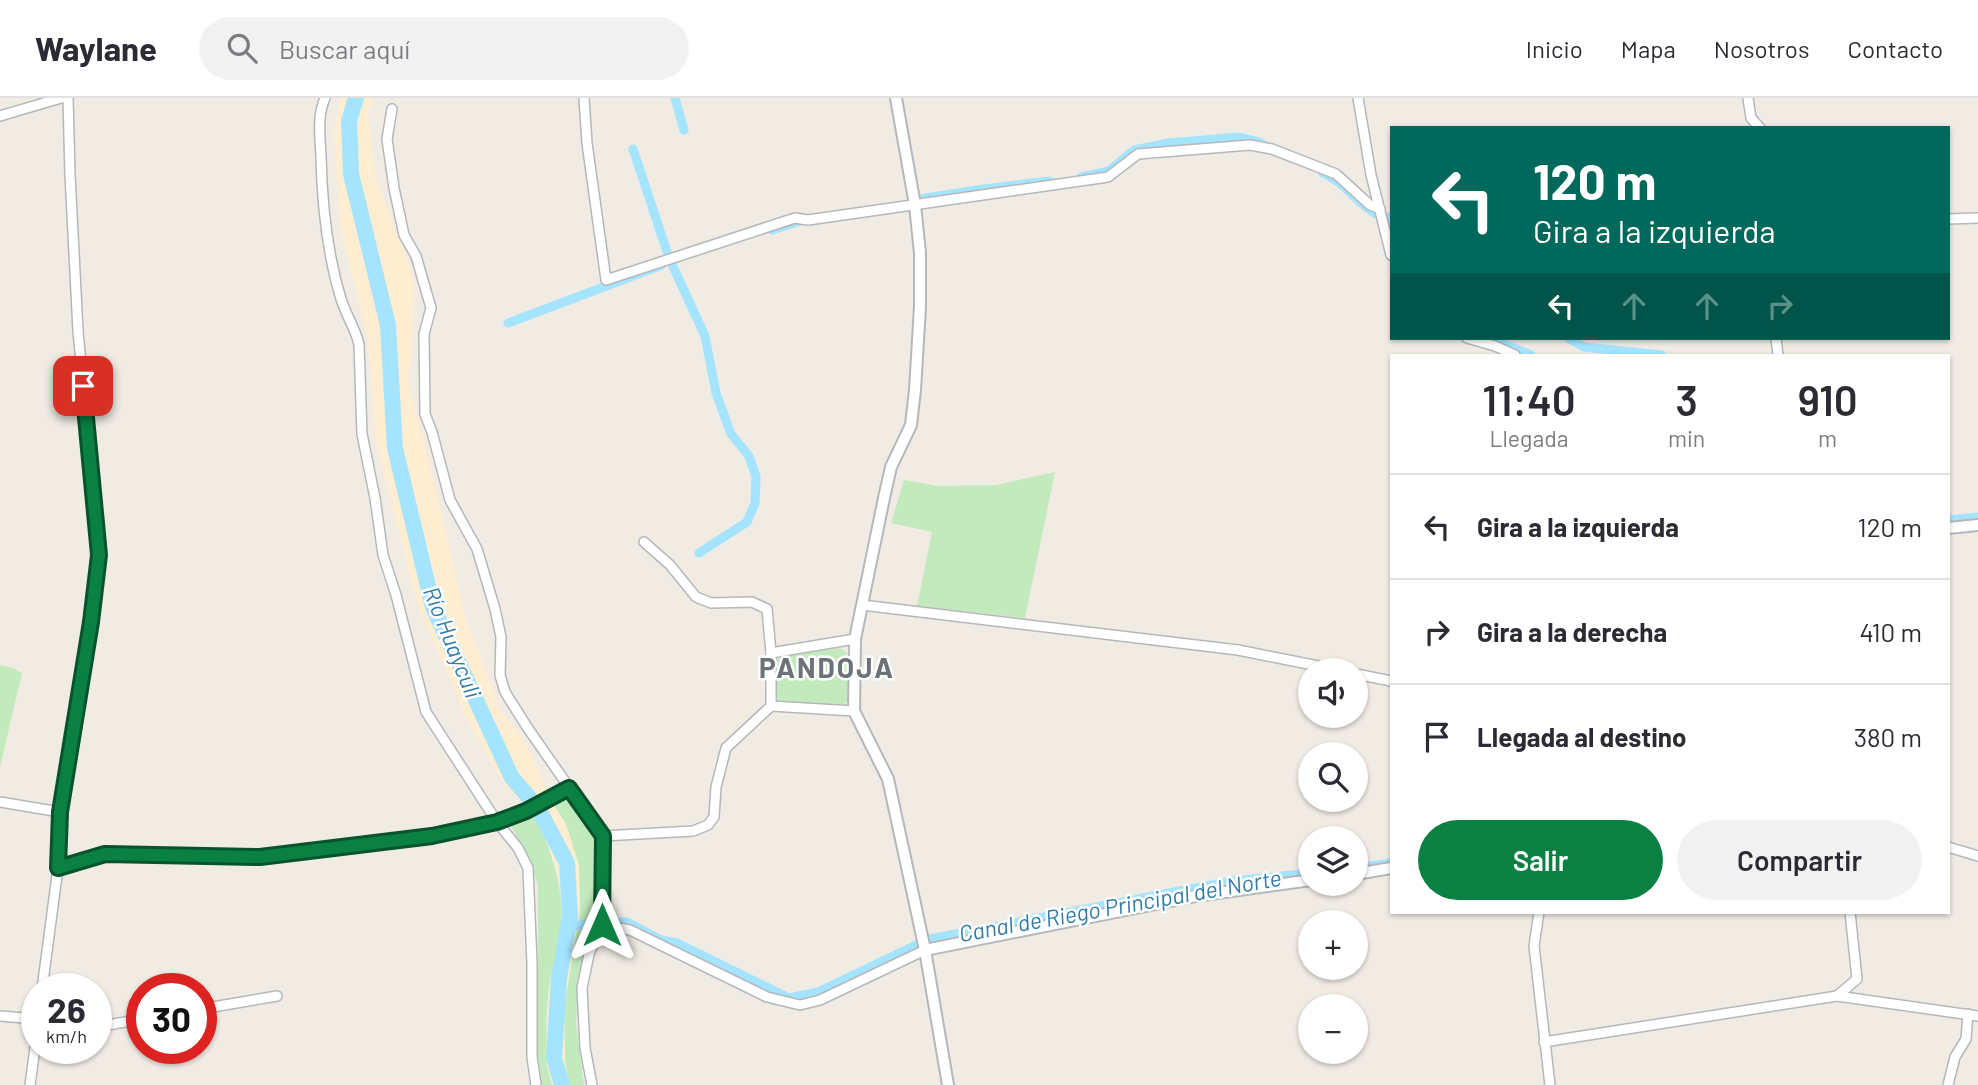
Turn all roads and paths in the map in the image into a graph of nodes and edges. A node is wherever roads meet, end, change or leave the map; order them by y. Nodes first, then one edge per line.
1 (61, 98) edge
2 (68, 98) edge
3 (326, 98) edge
4 (584, 98) edge
5 (895, 98) edge
6 (1358, 98) edge
7 (1748, 98) edge
8 (392, 109) dead end
9 (0, 116) edge
10 (1758, 126) edge
11 (915, 205) junction
12 (1380, 209) junction
13 (1978, 218) edge
14 (1950, 219) edge
15 (1390, 251) edge
16 (1473, 340) edge
17 (1512, 354) edge
18 (1978, 525) edge
19 (1950, 528) edge
20 (644, 542) dead end
21 (862, 606) junction
22 (855, 639) junction
23 (771, 653) junction
24 (1298, 662) edge
25 (1368, 676) edge
26 (1390, 681) edge
27 (771, 706) junction
28 (854, 711) junction
29 (569, 788) junction
30 (0, 802) edge
31 (60, 812) junction
32 (497, 822) junction
33 (603, 836) junction
34 (1950, 848) edge
35 (1978, 856) edge
36 (58, 868) junction
37 (1390, 868) edge
38 (1368, 871) edge
39 (1298, 882) edge
40 (1539, 914) edge
41 (1850, 914) edge
42 (602, 925) junction
43 (925, 950) junction
44 (44, 973) edge
45 (277, 996) dead end
46 (1836, 996) junction
47 (217, 1006) edge
48 (1973, 1015) edge
49 (0, 1016) edge
50 (21, 1018) edge
51 (1544, 1042) junction
52 (33, 1064) edge
53 (30, 1085) edge
54 (536, 1085) edge
55 (593, 1085) edge
56 (948, 1085) edge
57 (1550, 1085) edge
58 (1948, 1085) edge

1 - 9 street
2 - 31 street
3 - 32 street
4 - 11 street
5 - 11 street
6 - 12 street
7 - 10 street
8 - 29 street
11 - 12 street
11 - 21 street
12 - 15 street
13 - 14 street
16 - 17 street
18 - 19 street
20 - 23 street
21 - 22 street
21 - 24 street
22 - 23 street
22 - 28 street
23 - 27 street
25 - 26 street
27 - 28 street
27 - 33 street
28 - 43 street
29 - 32 street
29 - 33 street
30 - 31 street
31 - 36 street
32 - 36 street
32 - 54 street
33 - 42 street
34 - 35 street
36 - 44 street
37 - 38 street
39 - 43 street
40 - 51 street
41 - 46 street
42 - 43 street
42 - 55 street
43 - 56 street
45 - 47 street
46 - 48 street
46 - 51 street
48 - 58 street
49 - 50 street
51 - 57 street
52 - 53 street

